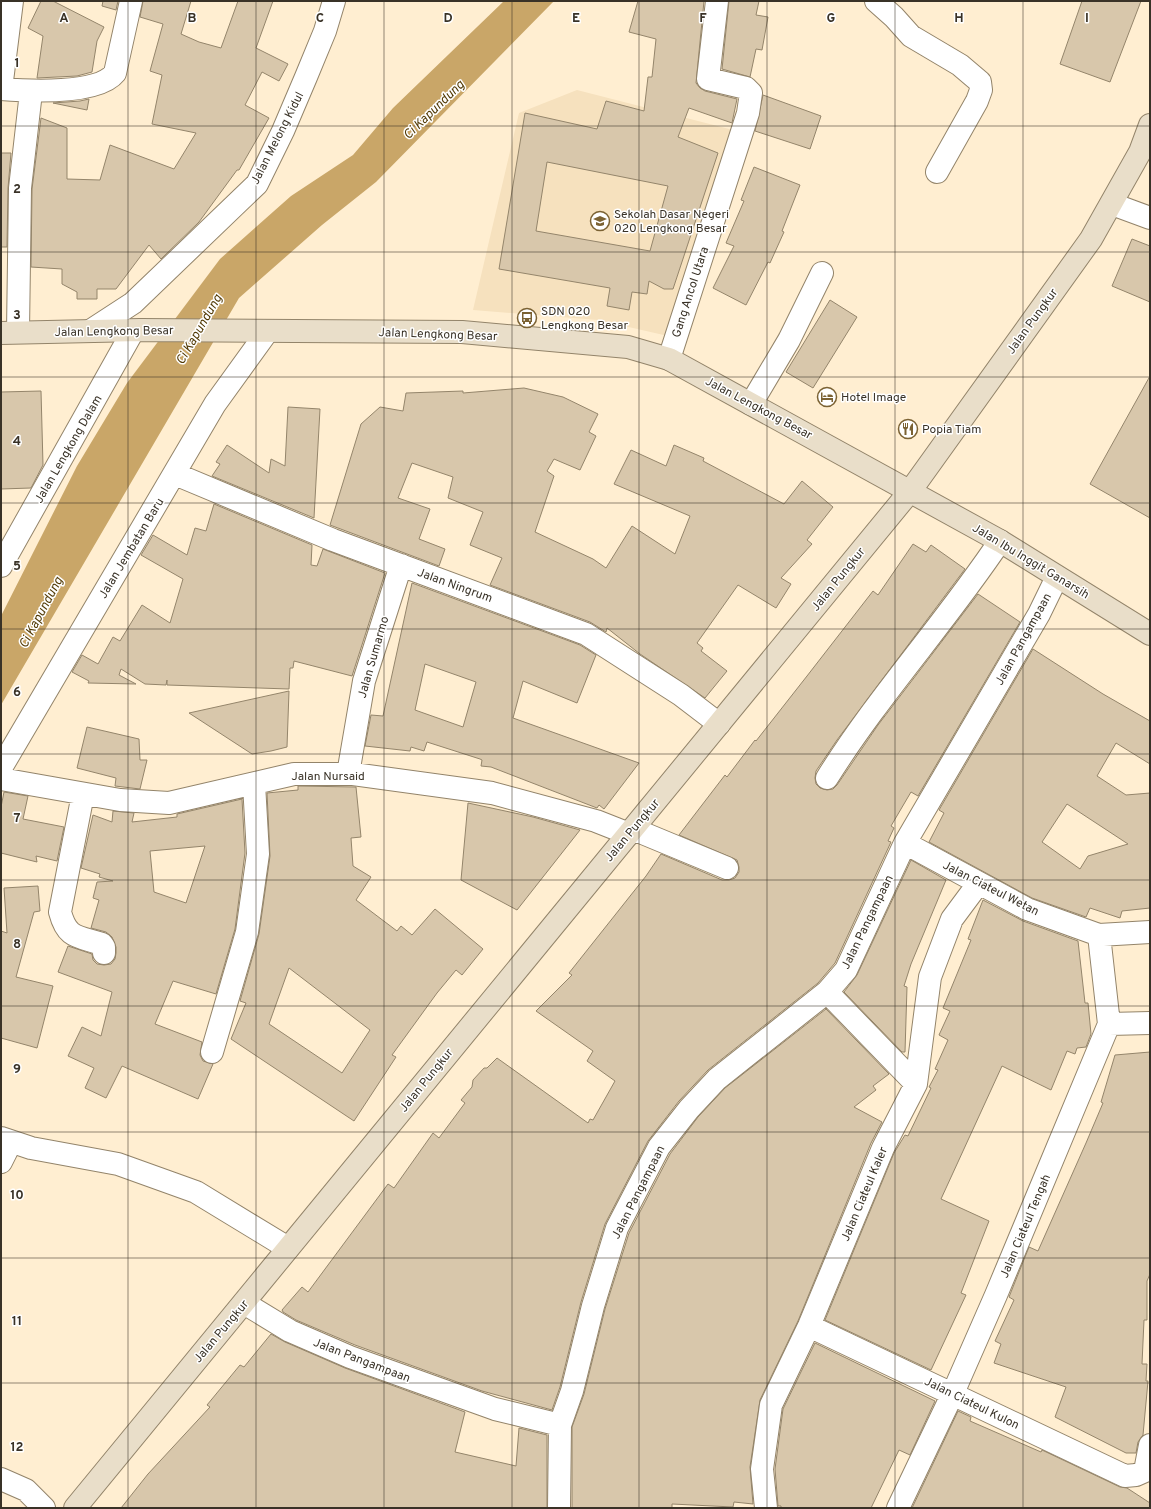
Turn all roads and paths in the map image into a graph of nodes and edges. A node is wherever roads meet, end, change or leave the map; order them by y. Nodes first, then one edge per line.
1 (12, 1) edge
2 (131, 1) edge
3 (334, 1) edge
4 (717, 1) edge
5 (876, 1) edge
6 (1, 90) edge
7 (31, 92) junction
8 (1150, 125) edge
9 (937, 172) dead end
10 (1112, 204) junction
11 (1150, 218) edge
12 (822, 273) dead end
13 (136, 330) junction
14 (90, 331) junction
15 (258, 332) junction
16 (9, 333) edge
17 (669, 359) junction
18 (751, 404) junction
19 (175, 474) junction
20 (911, 490) junction
21 (1000, 541) junction
22 (401, 565) junction
23 (1, 566) edge
24 (1057, 576) junction
25 (1150, 634) edge
26 (719, 724) junction
27 (1, 768) edge
28 (348, 774) junction
29 (827, 778) dead end
30 (1, 779) edge
31 (254, 784) junction
32 (83, 794) junction
33 (631, 832) junction
34 (905, 843) junction
35 (727, 868) dead end
36 (978, 884) junction
37 (1150, 932) edge
38 (1099, 935) junction
39 (104, 953) dead end
40 (827, 992) junction
41 (1150, 1023) edge
42 (1109, 1024) junction
43 (212, 1052) dead end
44 (916, 1084) junction
45 (6, 1140) edge
46 (1, 1162) edge
47 (288, 1248) junction
48 (244, 1304) junction
49 (809, 1326) junction
50 (952, 1393) junction
51 (560, 1425) junction
52 (1150, 1445) edge
53 (1, 1479) edge
54 (44, 1508) edge
55 (75, 1508) edge
56 (559, 1508) edge
57 (766, 1508) edge
58 (898, 1508) edge

1 - 6 street
2 - 7 street
3 - 14 street, Jalan Melong Kidul
4 - 17 street, Gang Ancol Utara
5 - 9 street
6 - 7 street
7 - 16 street
8 - 10 main road, Jalan Pungkur
10 - 11 street
10 - 20 main road, Jalan Pungkur
12 - 18 street
13 - 14 main road, Jalan Lengkong Besar
13 - 15 main road, Jalan Lengkong Besar
13 - 23 street, Jalan Lengkong Dalam
14 - 16 main road, Jalan Lengkong Besar
15 - 17 main road, Jalan Lengkong Besar
15 - 19 street, Jalan Jembatan Baru
17 - 18 main road, Jalan Lengkong Besar
18 - 20 main road, Jalan Lengkong Besar
19 - 22 street, Jalan Ningrum
19 - 27 street, Jalan Jembatan Baru
20 - 21 main road, Jalan Ibu Inggit Ganarsih
20 - 26 main road, Jalan Pungkur
21 - 24 main road, Jalan Ibu Inggit Ganarsih
21 - 29 street
22 - 26 street, Jalan Ningrum
22 - 28 street, Jalan Sumarmo
24 - 25 main road, Jalan Ibu Inggit Ganarsih
24 - 34 street, Jalan Pangampaan
26 - 33 main road, Jalan Pungkur
28 - 31 street, Jalan Nursaid
28 - 33 street, Jalan Nursaid
30 - 32 street, Jalan Nursaid
31 - 32 street, Jalan Nursaid
31 - 43 street
32 - 39 street
33 - 35 street, Jalan Nursaid
33 - 47 main road, Jalan Pungkur
34 - 36 street, Jalan Ciateul Wetan
34 - 40 street, Jalan Pangampaan
36 - 38 street, Jalan Ciateul Wetan
36 - 44 street, Jalan Ciateul Kaler
37 - 38 street, Jalan Ciateul Wetan
38 - 42 street, Jalan Ciateul Tengah
40 - 44 street
40 - 51 street, Jalan Pangampaan
41 - 42 street
42 - 50 street, Jalan Ciateul Tengah
44 - 49 street, Jalan Ciateul Kaler
45 - 46 street
45 - 47 street
47 - 48 main road, Jalan Pungkur
48 - 51 street, Jalan Pangampaan
48 - 55 main road, Jalan Pungkur
49 - 50 street, Jalan Ciateul Kulon
49 - 57 street, Jalan Ciateul Kaler
50 - 52 street, Jalan Ciateul Kulon
50 - 58 street, Jalan Ciateul Tengah
51 - 56 street
53 - 54 street

